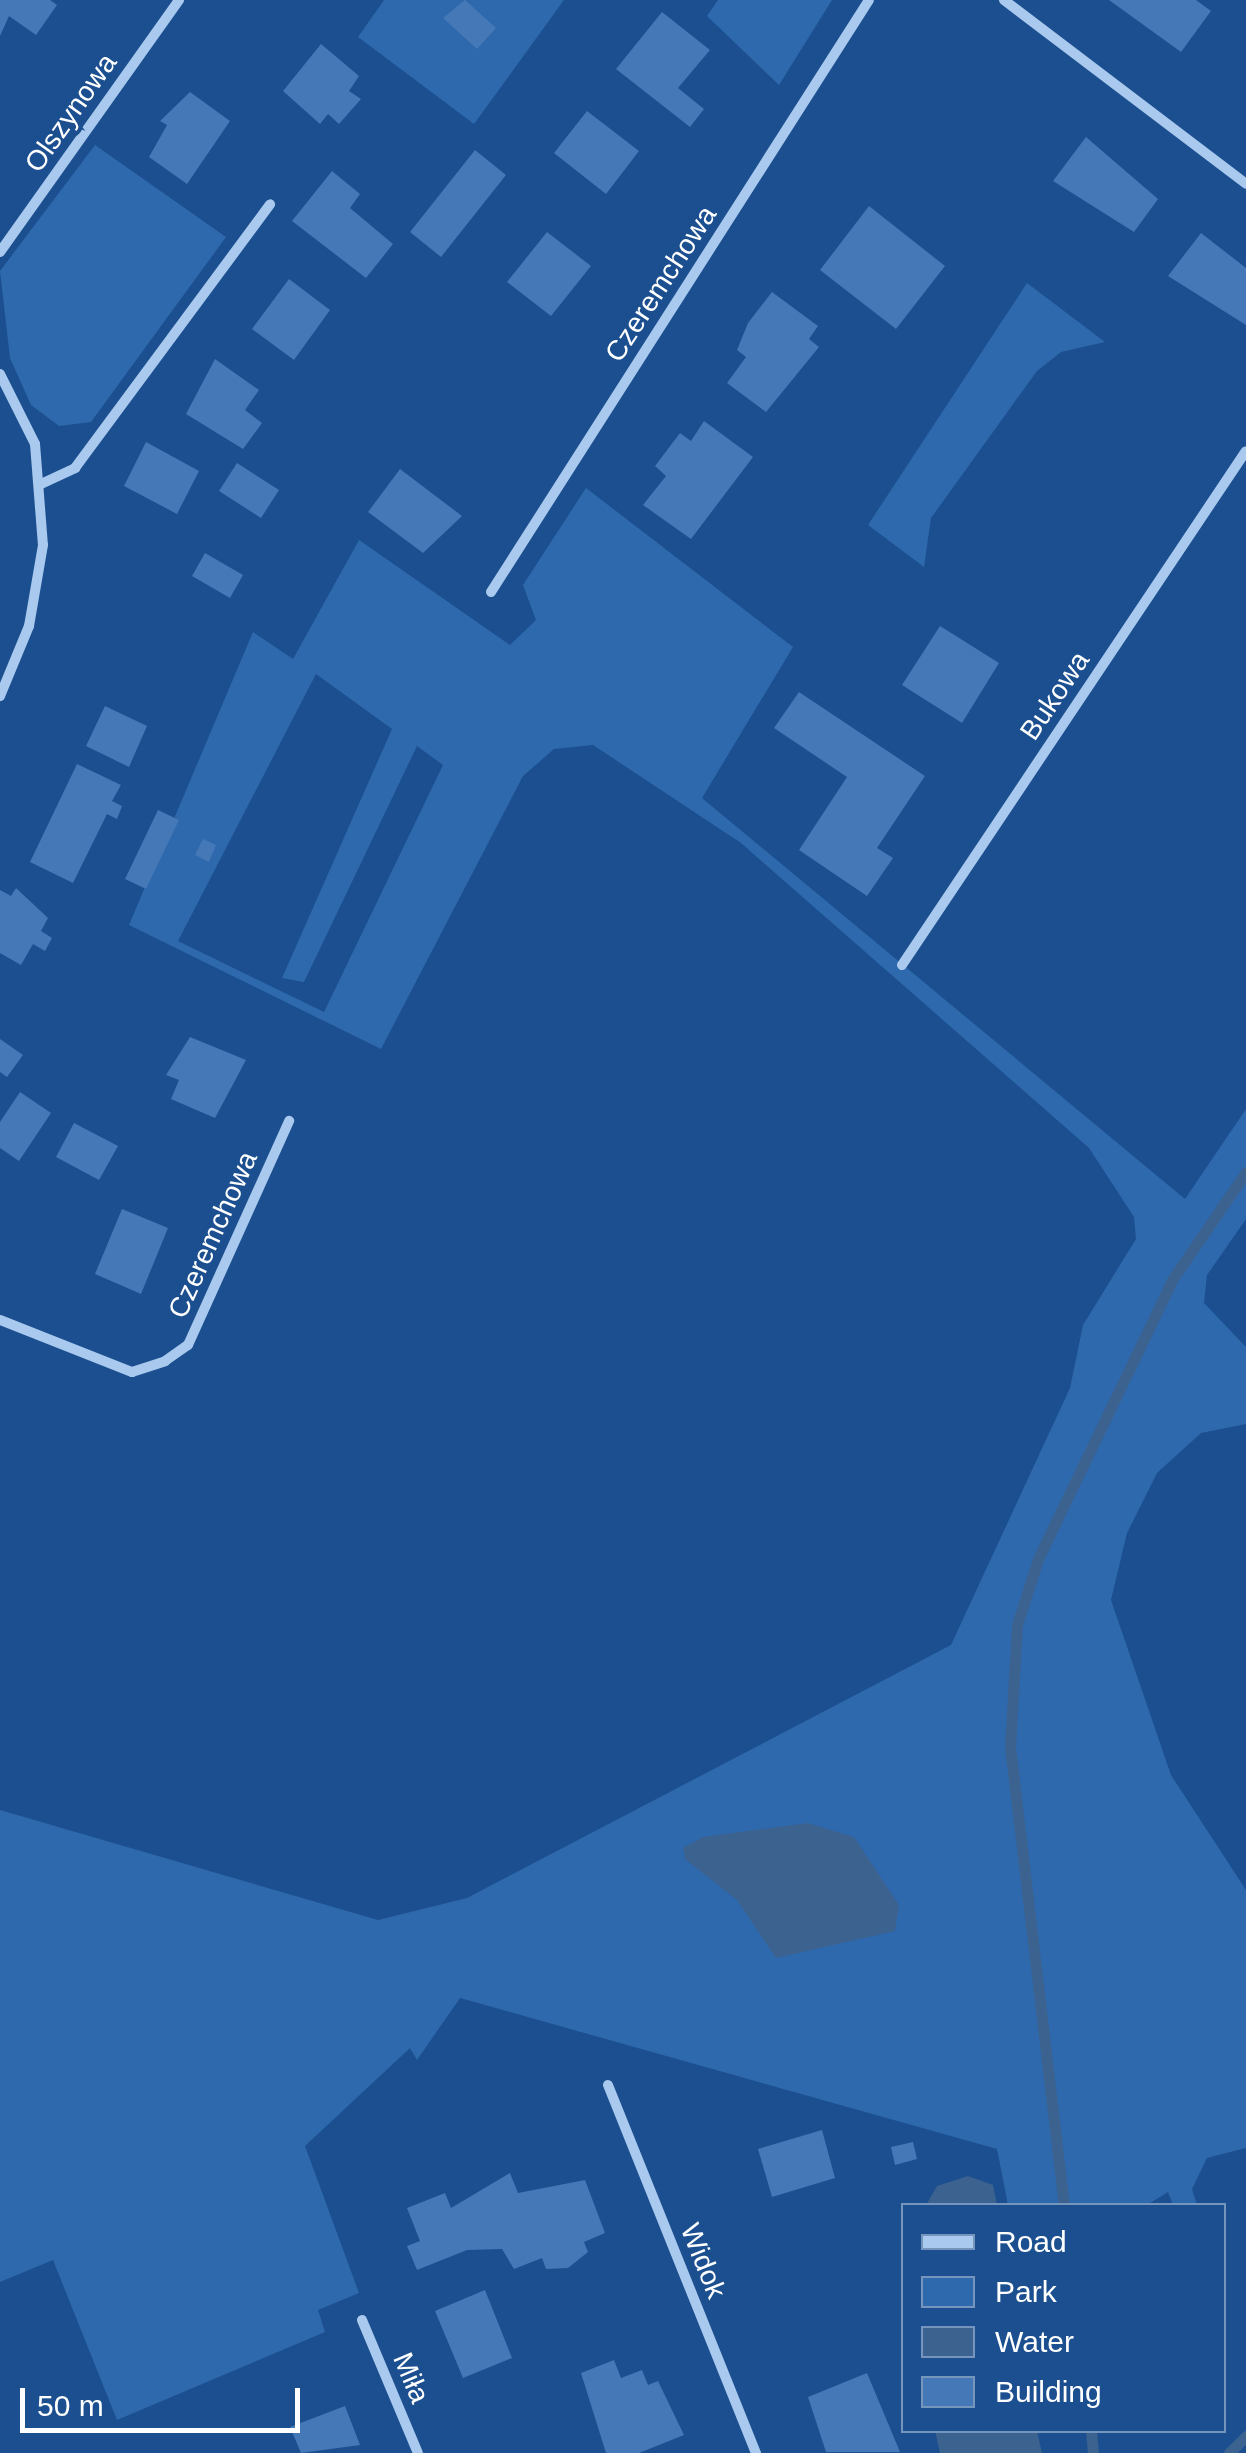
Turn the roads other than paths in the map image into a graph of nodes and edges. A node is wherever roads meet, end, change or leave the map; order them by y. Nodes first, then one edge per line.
1 (179, 0) edge
2 (868, 0) edge
3 (1004, 0) edge
4 (1246, 184) edge
5 (270, 204) dead end
6 (0, 252) edge
7 (0, 374) edge
8 (1246, 451) edge
9 (40, 484) junction
10 (491, 592) dead end
11 (0, 696) edge
12 (902, 966) dead end
13 (288, 1120) dead end
14 (0, 1320) edge
15 (608, 2086) dead end
16 (362, 2320) dead end
17 (418, 2453) edge
18 (756, 2453) edge

1 - 6 street, Olszynowa
2 - 10 street, Czeremchowa
3 - 4 street
5 - 9 street
7 - 9 street
8 - 12 street, Bukowa
9 - 11 street
13 - 14 street, Czeremchowa
15 - 18 street, Widok
16 - 17 street, Miła

